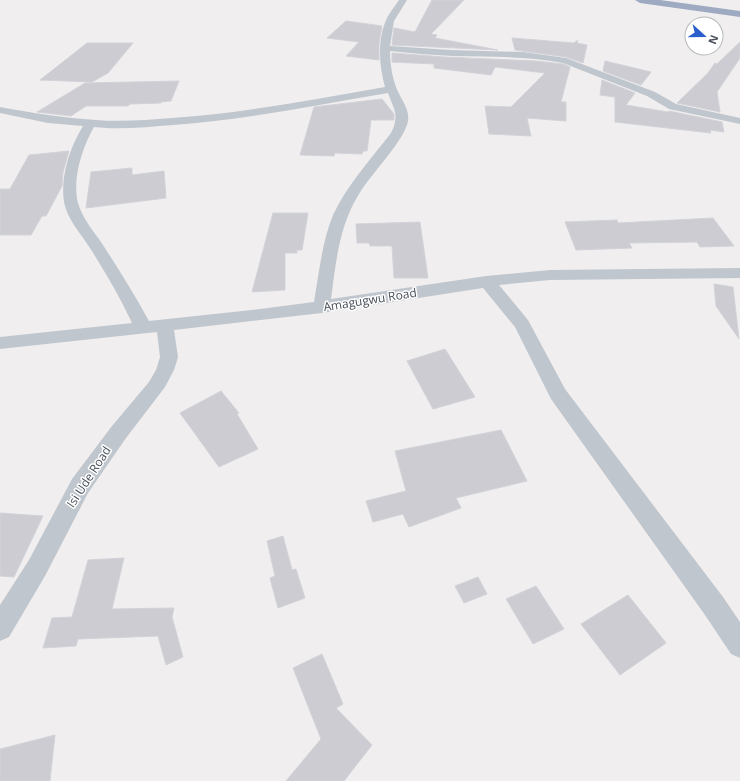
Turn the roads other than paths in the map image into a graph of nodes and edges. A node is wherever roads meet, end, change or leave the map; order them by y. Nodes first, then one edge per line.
1 (403, 0) edge
2 (640, 0) edge
3 (661, 3) junction
4 (740, 14) edge
5 (740, 22) edge
6 (386, 48) junction
7 (391, 89) junction
8 (0, 110) edge
9 (740, 121) edge
10 (91, 124) junction
11 (740, 273) edge
12 (486, 281) junction
13 (322, 307) junction
14 (165, 326) junction
15 (143, 327) junction
16 (0, 343) edge
17 (0, 628) edge
18 (740, 646) edge

1 - 6 street
2 - 3 highway
3 - 4 highway
3 - 5 highway
6 - 7 street
6 - 9 street
7 - 10 street
7 - 13 street
8 - 10 street
10 - 15 street
11 - 12 street, Amagugwu Road
12 - 13 street, Amagugwu Road
12 - 18 street
13 - 14 street, Amagugwu Road
14 - 15 street, Amagugwu Road
14 - 17 street, Isi Ude Road
15 - 16 street, Amagugwu Road

